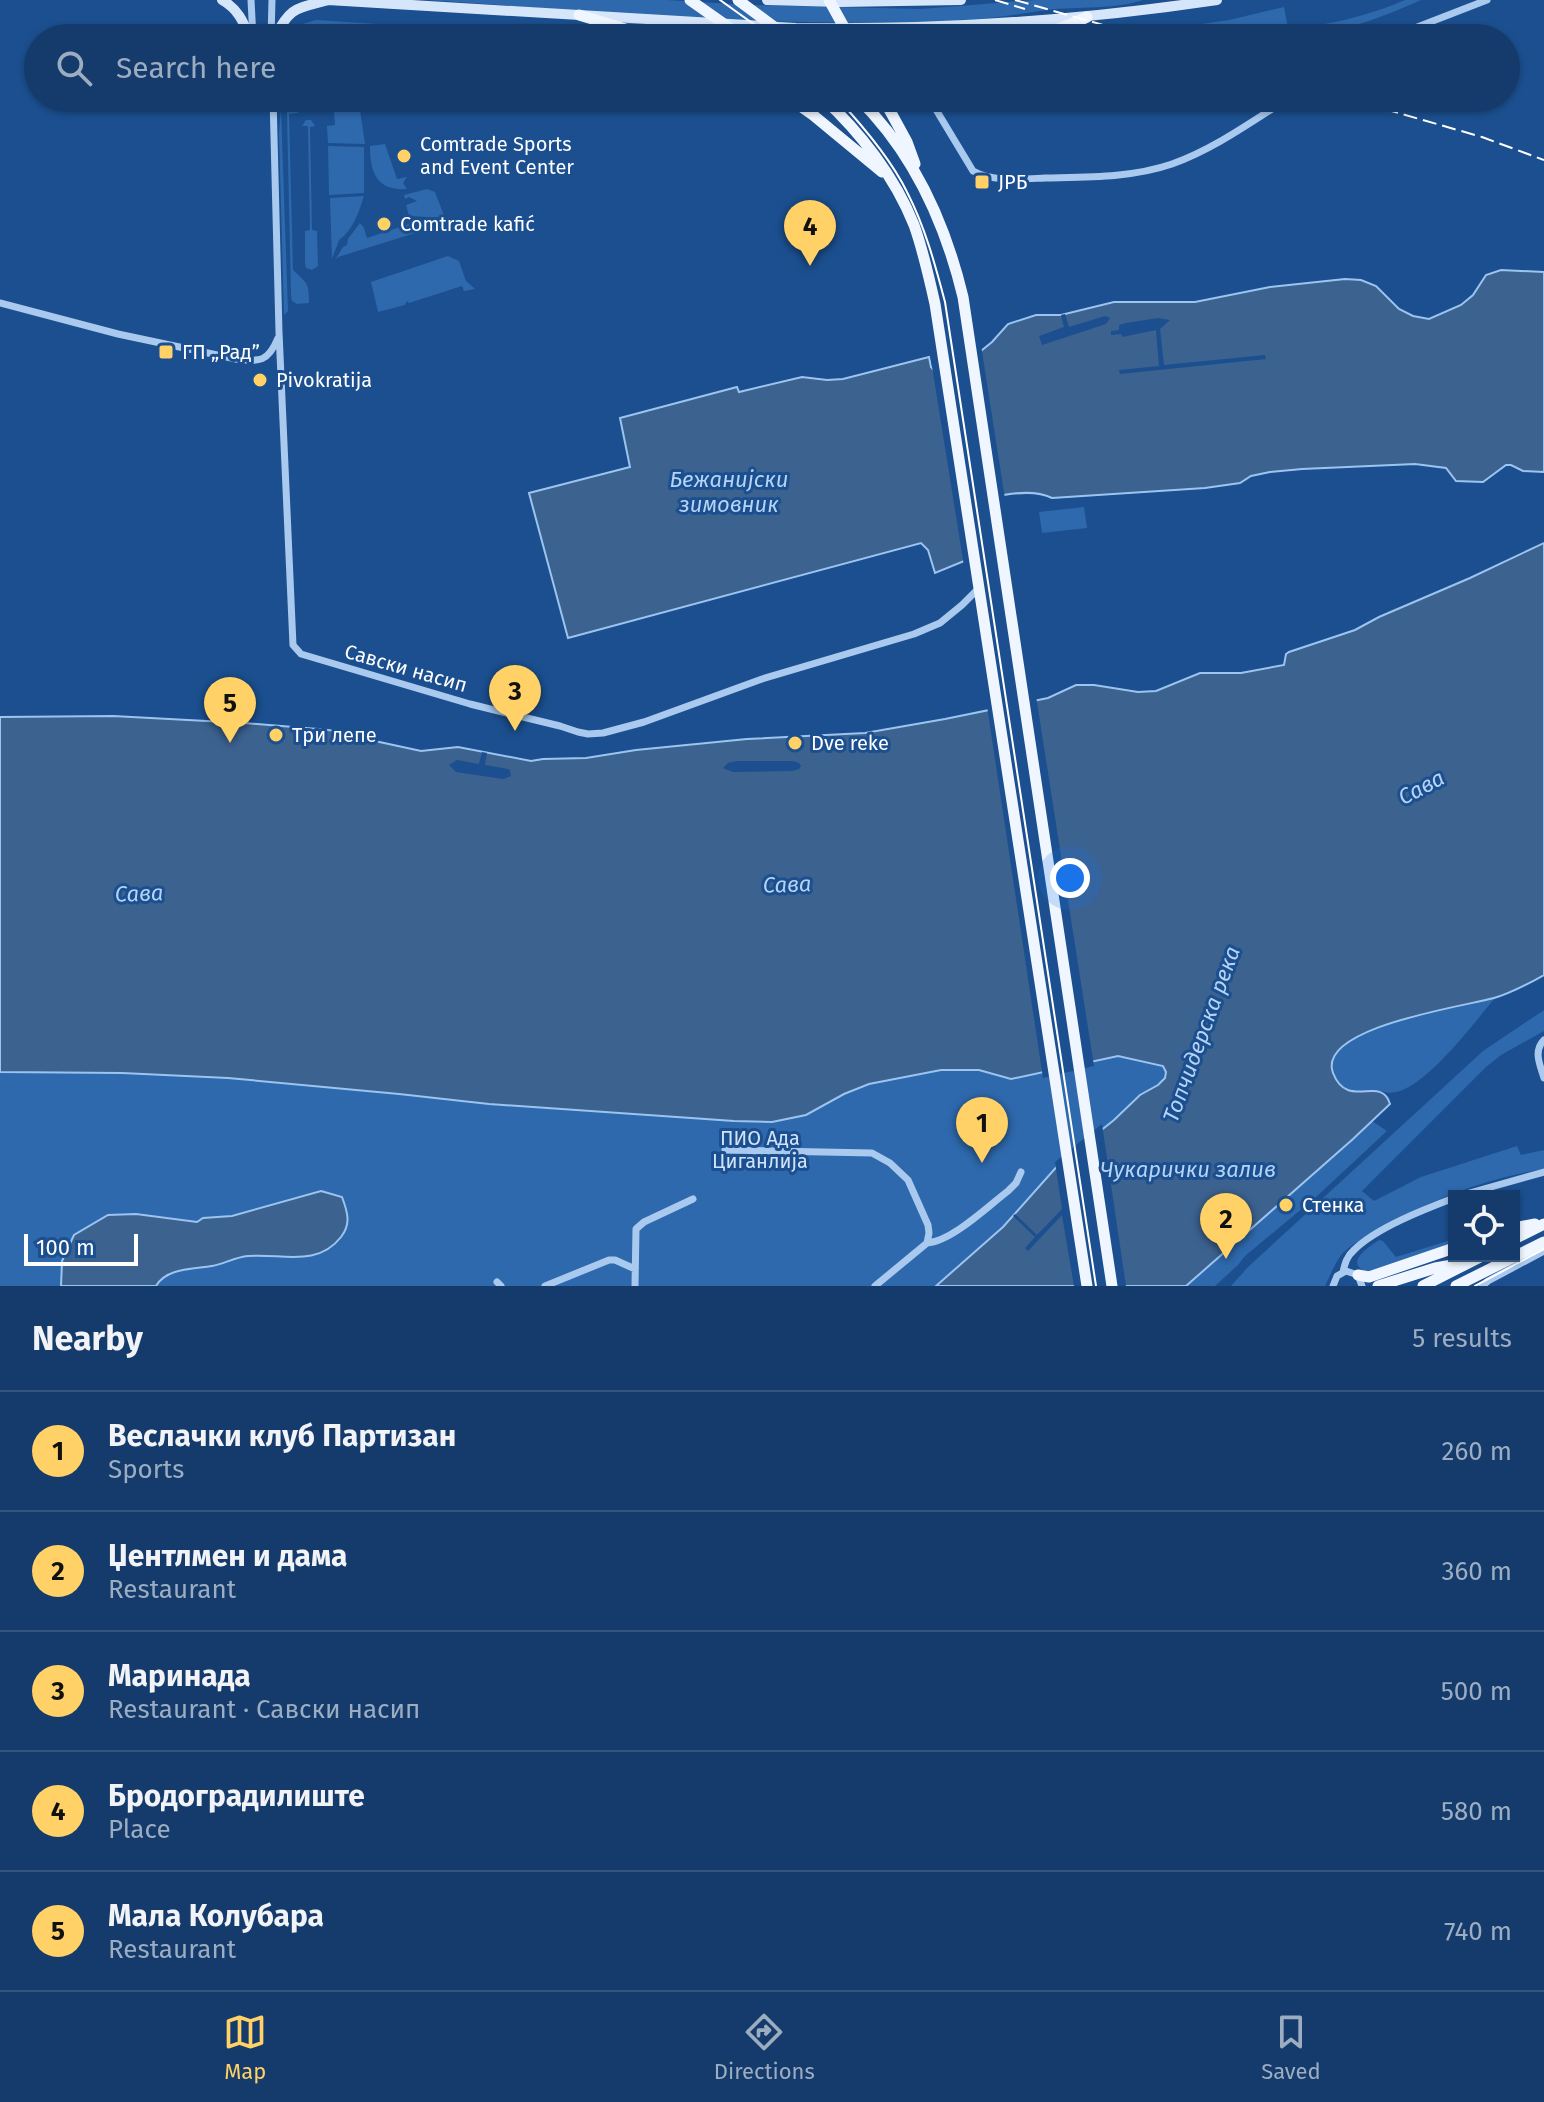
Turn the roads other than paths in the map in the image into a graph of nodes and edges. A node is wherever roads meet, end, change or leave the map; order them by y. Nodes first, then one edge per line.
1 (222, 0) edge
2 (251, 0) edge
3 (272, 0) edge
4 (329, 0) edge
5 (690, 0) edge
6 (738, 0) edge
7 (767, 0) edge
8 (829, 0) edge
9 (961, 0) edge
10 (1152, 0) edge
11 (1217, 0) edge
12 (1487, 0) edge
13 (1123, 13) junction
14 (579, 15) junction
15 (1087, 17) junction
16 (245, 24) edge
17 (252, 24) edge
18 (273, 24) edge
19 (282, 24) edge
20 (609, 24) edge
21 (724, 24) edge
22 (729, 24) edge
23 (770, 24) edge
24 (842, 24) edge
25 (981, 24) edge
26 (1070, 24) edge
27 (1425, 24) edge
28 (273, 112) edge
29 (809, 112) edge
30 (836, 112) edge
31 (872, 112) edge
32 (892, 112) edge
33 (937, 112) edge
34 (1267, 112) edge
35 (917, 173) junction
36 (888, 177) junction
37 (0, 303) edge
38 (279, 332) junction
39 (983, 584) dead end
40 (1544, 1040) edge
41 (1544, 1078) edge
42 (725, 1150) dead end
43 (1021, 1172) dead end
44 (1544, 1172) edge
45 (1481, 1190) edge
46 (693, 1199) dead end
47 (1448, 1201) edge
48 (1544, 1223) edge
49 (1520, 1227) edge
50 (1520, 1236) edge
51 (1544, 1242) edge
52 (927, 1243) junction
53 (1448, 1250) edge
54 (1544, 1251) edge
55 (1352, 1252) junction
56 (1470, 1262) joint
57 (635, 1269) junction
58 (1343, 1272) junction
59 (1357, 1278) edge
60 (545, 1286) edge
61 (635, 1286) edge
62 (875, 1286) edge
63 (1087, 1286) edge
64 (1112, 1286) edge
65 (1333, 1286) edge
66 (1378, 1286) edge
67 (1423, 1286) edge
68 (1456, 1286) edge
69 (1482, 1286) edge

1 - 16 main road
2 - 17 street
3 - 18 street
4 - 14 main road
4 - 19 main road
5 - 21 main road
6 - 23 main road
7 - 9 main road
8 - 24 main road
10 - 13 main road
11 - 13 main road
12 - 27 street
13 - 15 main road
14 - 20 main road
14 - 22 main road
15 - 25 main road
15 - 26 main road
28 - 38 street, Савски насип
29 - 36 main road
30 - 36 main road
31 - 35 main road
32 - 35 main road
33 - 34 street
35 - 64 main road
36 - 63 main road
37 - 38 street
38 - 39 street, Савски насип
40 - 41 street
42 - 52 street
43 - 52 street
44 - 45 street
46 - 57 street
47 - 55 street
48 - 49 main road
48 - 50 main road
51 - 68 main road
52 - 62 street
53 - 59 main road
54 - 69 street
55 - 58 street
55 - 59 street
56 - 66 main road
56 - 67 main road
57 - 60 street
57 - 61 street
58 - 59 street
58 - 65 street

